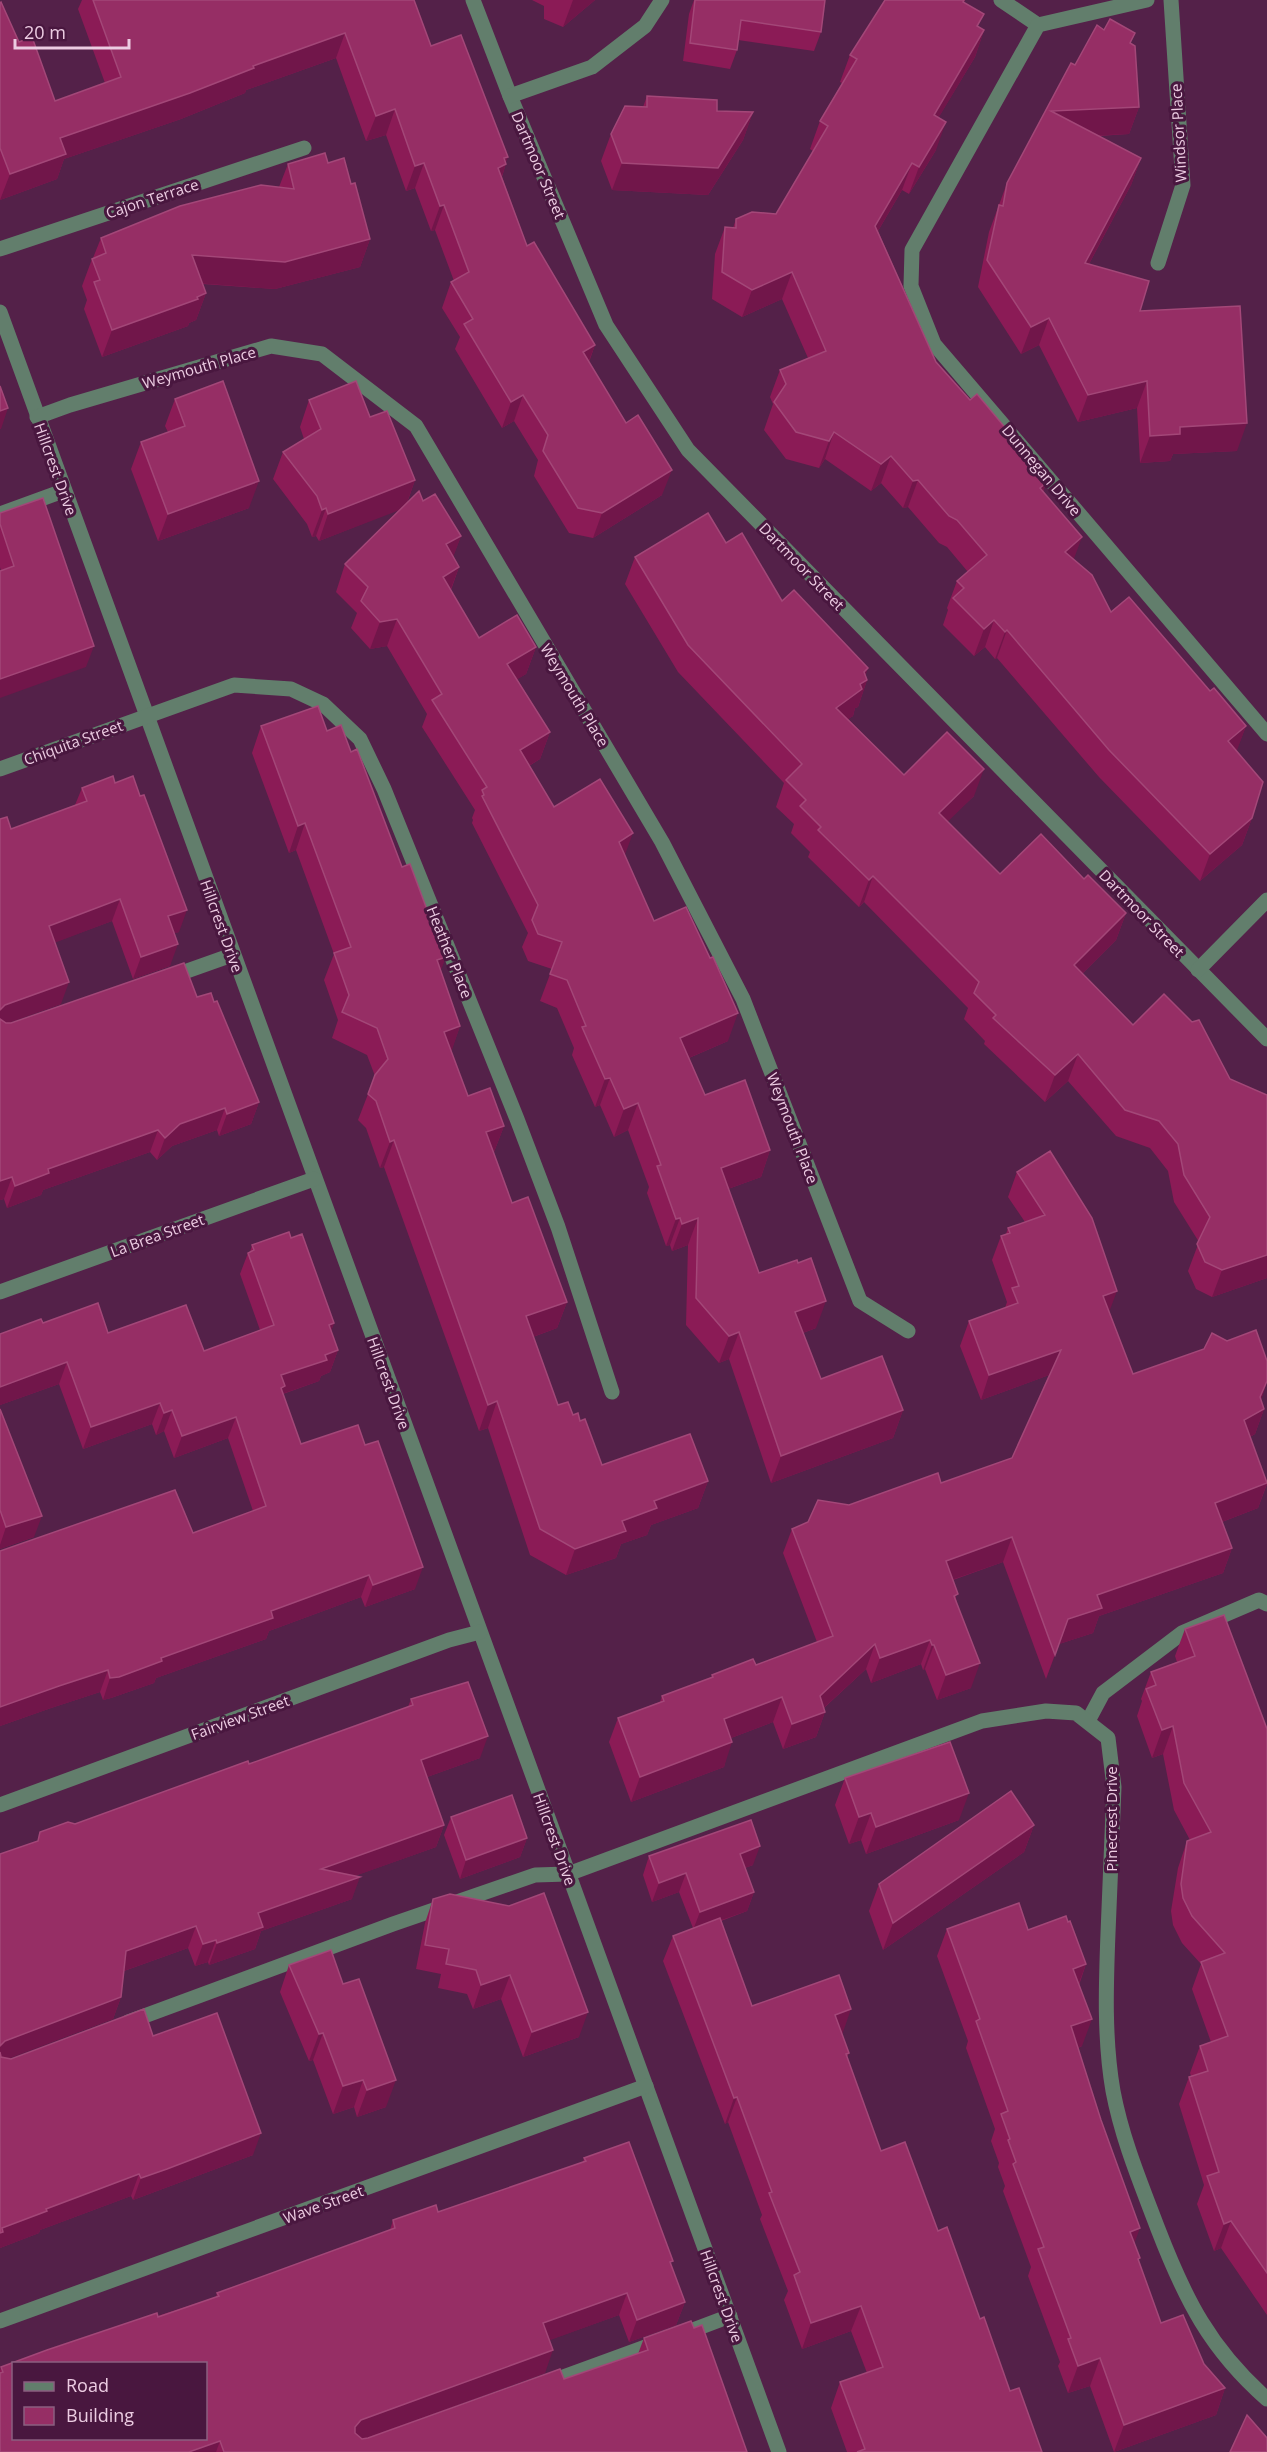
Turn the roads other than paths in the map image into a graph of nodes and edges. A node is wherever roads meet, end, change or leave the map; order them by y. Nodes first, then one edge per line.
1 (473, 0) edge
2 (662, 0) edge
3 (1001, 0) edge
4 (1147, 0) edge
5 (1171, 0) edge
6 (1038, 25) junction
7 (510, 96) junction
8 (304, 148) dead end
9 (0, 249) edge
10 (1158, 263) dead end
11 (0, 312) edge
12 (37, 417) junction
13 (63, 491) junction
14 (0, 514) edge
15 (146, 716) junction
16 (1267, 734) edge
17 (0, 768) edge
18 (1267, 900) edge
19 (232, 955) junction
20 (1198, 970) junction
21 (155, 982) edge
22 (1267, 1039) edge
23 (314, 1179) junction
24 (0, 1292) edge
25 (908, 1331) dead end
26 (612, 1392) dead end
27 (1267, 1604) edge
28 (480, 1632) junction
29 (1088, 1721) junction
30 (0, 1805) edge
31 (568, 1874) junction
32 (117, 2027) edge
33 (646, 2086) junction
34 (730, 2316) junction
35 (0, 2321) edge
36 (532, 2388) edge
37 (1267, 2399) edge
38 (779, 2452) edge

1 - 7 street, Dartmoor Street
2 - 7 street
3 - 6 street
4 - 6 street
5 - 10 street, Windsor Place
6 - 16 street, Dunnegan Drive
7 - 20 street, Dartmoor Street
8 - 9 street, Cajon Terrace
11 - 12 street, Hillcrest Drive
12 - 13 street, Hillcrest Drive
12 - 25 street, Weymouth Place
13 - 14 street
13 - 15 street, Hillcrest Drive
15 - 17 street, Chiquita Street
15 - 19 street, Hillcrest Drive
15 - 26 street, Heather Place
18 - 20 street
19 - 21 street
19 - 23 street, Hillcrest Drive
20 - 22 street, Dartmoor Street
23 - 24 street, La Brea Street
23 - 28 street, Hillcrest Drive
27 - 29 street
28 - 30 street, Fairview Street
28 - 31 street, Hillcrest Drive
29 - 31 street, Pinecrest Drive
29 - 37 street, Pinecrest Drive
31 - 32 street, Pinecrest Drive
31 - 33 street, Hillcrest Drive
33 - 34 street, Hillcrest Drive
33 - 35 street, Wave Street
34 - 36 street
34 - 38 street, Hillcrest Drive

